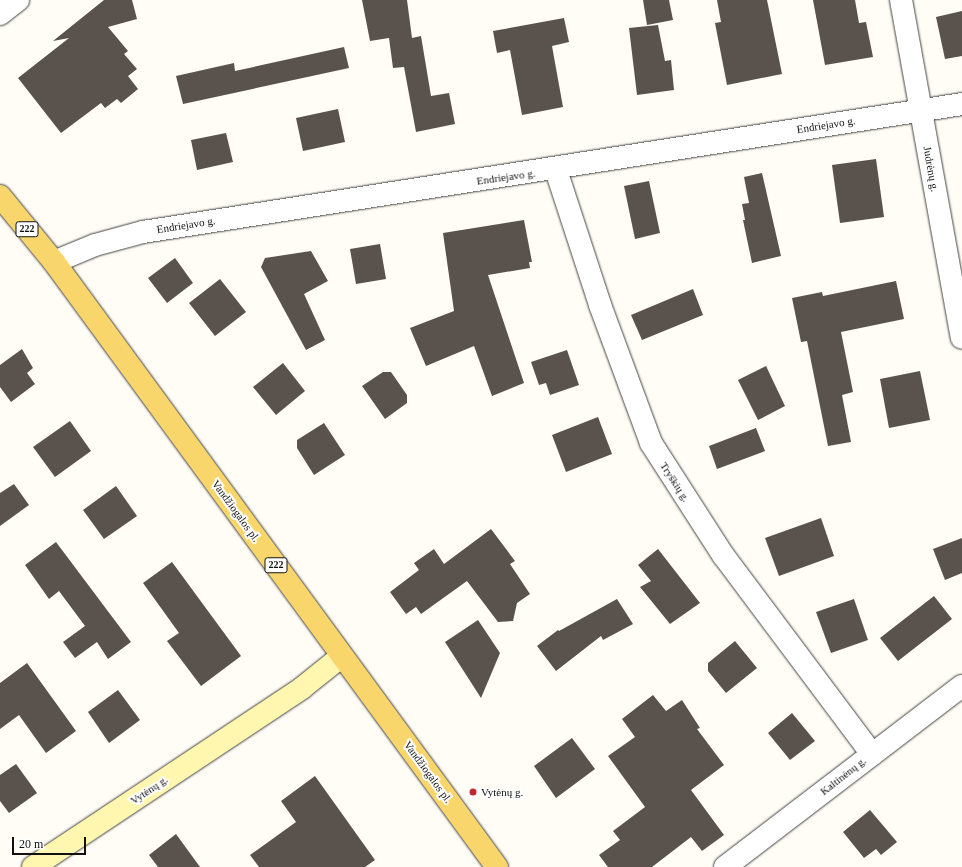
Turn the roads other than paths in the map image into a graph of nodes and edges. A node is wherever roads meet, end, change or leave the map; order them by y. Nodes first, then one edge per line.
1 (18, 0) edge
2 (901, 0) edge
3 (0, 14) edge
4 (962, 104) edge
5 (921, 110) junction
6 (556, 170) junction
7 (0, 196) edge
8 (54, 262) junction
9 (962, 338) edge
10 (342, 656) junction
11 (962, 686) edge
12 (872, 754) junction
13 (33, 867) edge
14 (497, 867) edge
15 (725, 867) edge

1 - 3 street
2 - 5 street, Judrėnų g.
4 - 5 street, Endriejavo g.
5 - 6 street, Endriejavo g.
5 - 9 street, Judrėnų g.
6 - 8 street, Endriejavo g.
6 - 12 street, Tryškių g.
7 - 8 main road, Vandžiogalos pl. / 222
8 - 10 main road, Vandžiogalos pl. / 222
10 - 13 main road, Vytėnų g.
10 - 14 main road, Vandžiogalos pl. / 222
11 - 12 street, Kaltinėnų g.
12 - 15 street, Kaltinėnų g.

